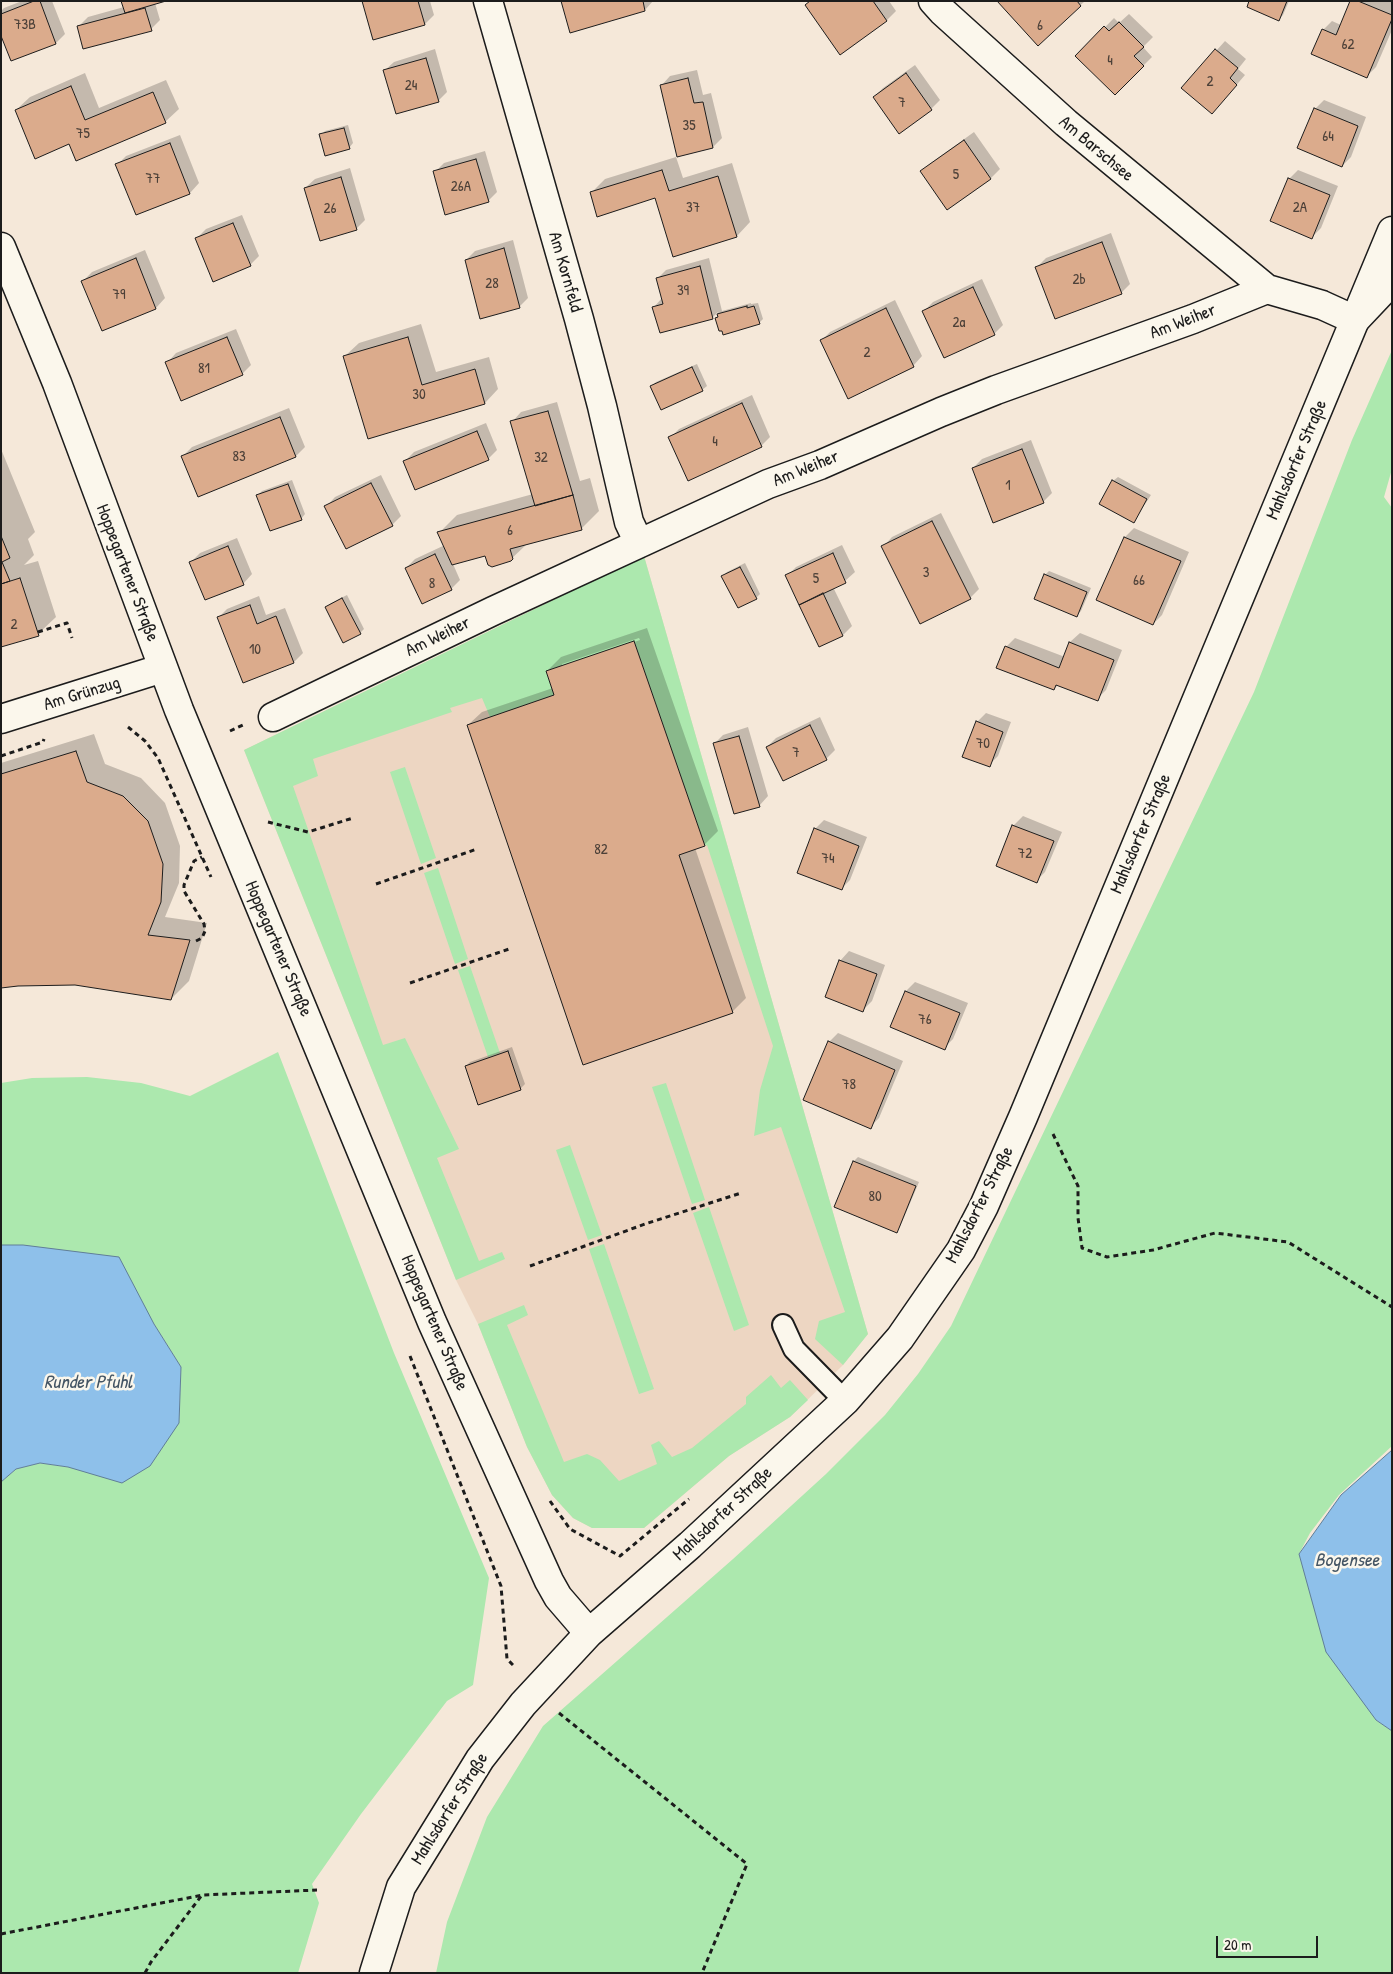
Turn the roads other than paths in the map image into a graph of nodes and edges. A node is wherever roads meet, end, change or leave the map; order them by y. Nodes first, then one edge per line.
1 (488, 1) edge
2 (933, 1) edge
3 (1392, 231) edge
4 (1, 247) edge
5 (1392, 281) edge
6 (1267, 289) junction
7 (1355, 320) junction
8 (639, 543) junction
9 (163, 668) junction
10 (273, 717) dead end
11 (1, 719) edge
12 (783, 1325) dead end
13 (845, 1401) junction
14 (590, 1633) junction
15 (374, 1973) edge

1 - 8 main road, Am Kornfeld
2 - 6 main road, Am Barschsee
3 - 7 main road, Mahlsdorfer Straße
4 - 9 main road, Hoppegartener Straße
5 - 7 main road, Mahlsdorfer Straße
6 - 7 main road
6 - 8 main road, Am Weiher
7 - 13 main road, Mahlsdorfer Straße
8 - 10 main road, Am Weiher
9 - 11 main road, Am Grünzug
9 - 14 main road, Hoppegartener Straße
12 - 13 lane
13 - 14 main road, Mahlsdorfer Straße
14 - 15 main road, Mahlsdorfer Straße

